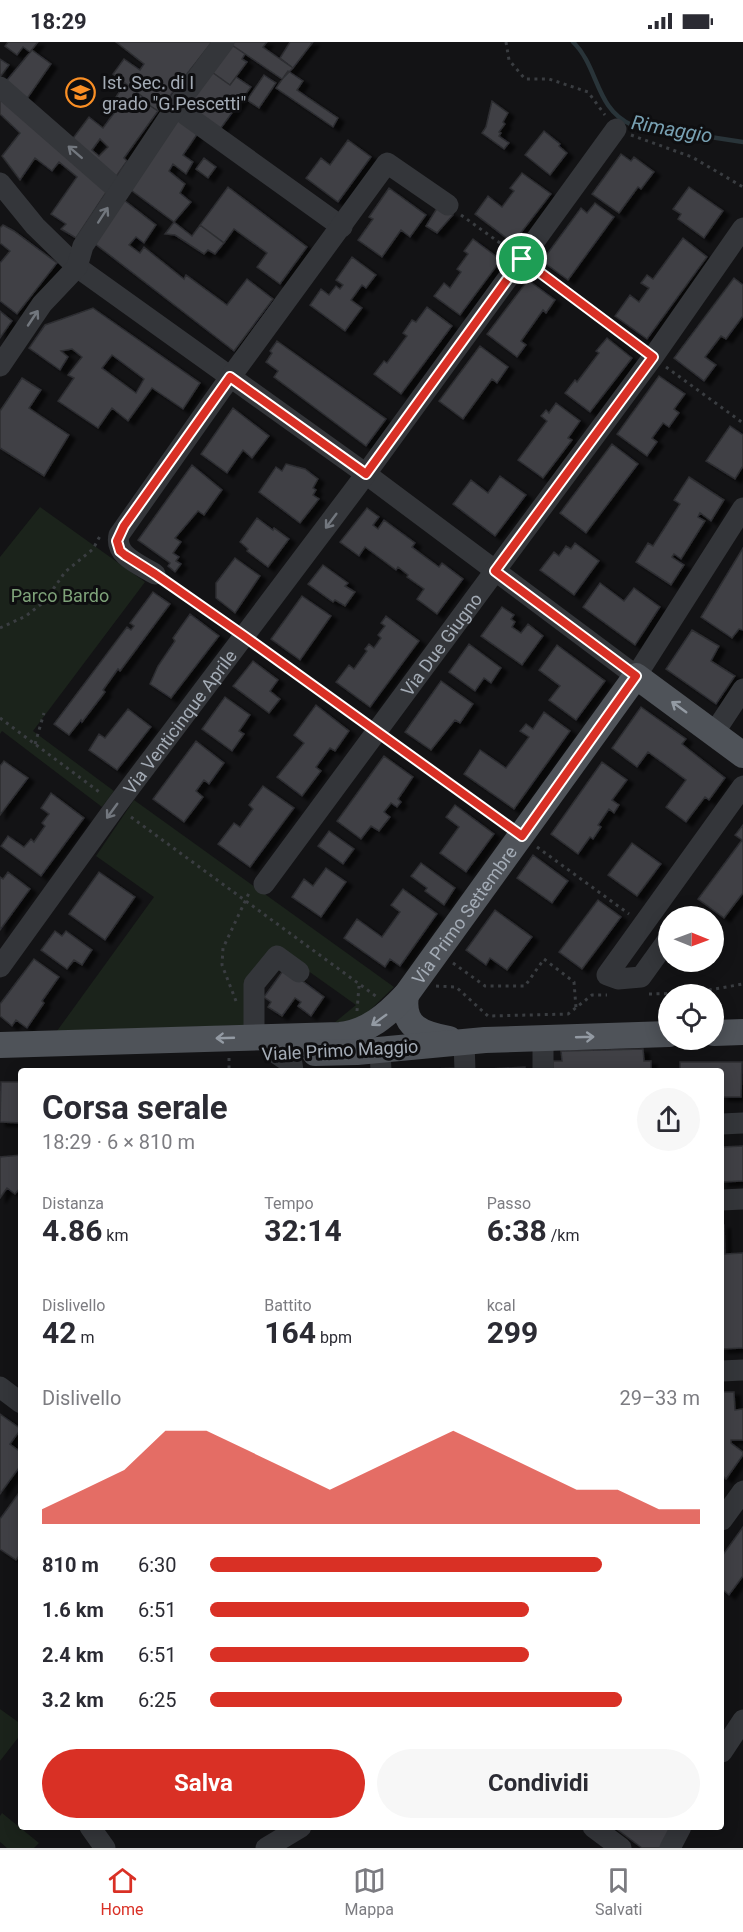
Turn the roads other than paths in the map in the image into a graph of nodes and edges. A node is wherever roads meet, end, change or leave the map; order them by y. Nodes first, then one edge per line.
1 (224, 42) edge
2 (0, 87) edge
3 (186, 115) dead end
4 (616, 129) road end
5 (0, 183) edge
6 (119, 191) junction
7 (448, 205) dead end
8 (342, 227) junction
9 (743, 228) edge
10 (77, 267) junction
11 (0, 366) edge
12 (230, 377) junction
13 (366, 474) junction
14 (743, 508) edge
15 (495, 571) junction
16 (155, 574) road end
17 (636, 676) junction
18 (743, 689) edge
19 (714, 733) junction
20 (743, 755) edge
21 (743, 786) edge
22 (264, 884) dead end
23 (645, 921) junction
24 (658, 930) edge
25 (658, 953) edge
26 (0, 967) edge
27 (299, 972) dead end
28 (407, 1006) junction
29 (351, 1027) joint
30 (743, 1032) edge
31 (724, 1033) edge
32 (658, 1034) edge
33 (254, 1037) junction
34 (535, 1039) junction
35 (464, 1042) junction
36 (0, 1046) edge
37 (381, 1060) edge
38 (0, 1062) edge
39 (229, 1063) edge
40 (285, 1063) edge
41 (465, 1068) edge
42 (530, 1068) edge
43 (542, 1068) edge
44 (743, 1123) edge
45 (724, 1124) edge
46 (743, 1199) edge
47 (724, 1200) edge
48 (743, 1370) edge
49 (724, 1371) edge
50 (743, 1491) edge
51 (724, 1517) edge
52 (743, 1720) edge
53 (724, 1749) edge
54 (92, 1830) edge
55 (296, 1830) edge
56 (596, 1830) edge
57 (679, 1830) edge
58 (105, 1848) edge
59 (266, 1848) edge
60 (621, 1848) edge
61 (670, 1848) edge

1 - 6 street
6 -> 2 street
3 - 8 street
4 - 13 street, Via Venticinque Aprile
5 - 10 street
10 -> 6 street
7 - 8 street
8 - 12 street
9 - 15 street, Via Due Giugno
11 -> 10 street
10 - 12 street
12 - 13 street
12 - 16 street
13 - 15 street
13 -> 26 street, Via Venticinque Aprile
14 - 17 street, Via Primo Settembre
15 - 17 street
15 - 22 street, Via Due Giugno
19 -> 17 main road
17 - 28 main road, Via Primo Settembre
18 - 19 street
19 - 20 main road
21 - 23 street
23 - 24 street
23 - 25 street
27 - 33 street
28 -> 29 main road, Via Primo Settembre
28 - 35 main road, Viale Primo Maggio
29 - 33 main road, Viale Primo Maggio
30 - 31 main road
34 -> 32 main road, Viale Primo Maggio
33 -> 36 main road, Viale Primo Maggio
34 - 35 main road, Viale Primo Maggio
34 - 42 street
34 - 43 street
35 - 37 main road, Viale Primo Maggio
35 - 41 street
37 - 40 main road, Viale Primo Maggio
38 - 39 main road, Viale Primo Maggio
39 - 40 main road, Viale Primo Maggio
44 - 45 street
46 - 47 street
48 - 49 street
50 - 51 street
52 - 53 street
54 - 58 street
55 - 59 street
56 - 60 street
57 - 61 street

